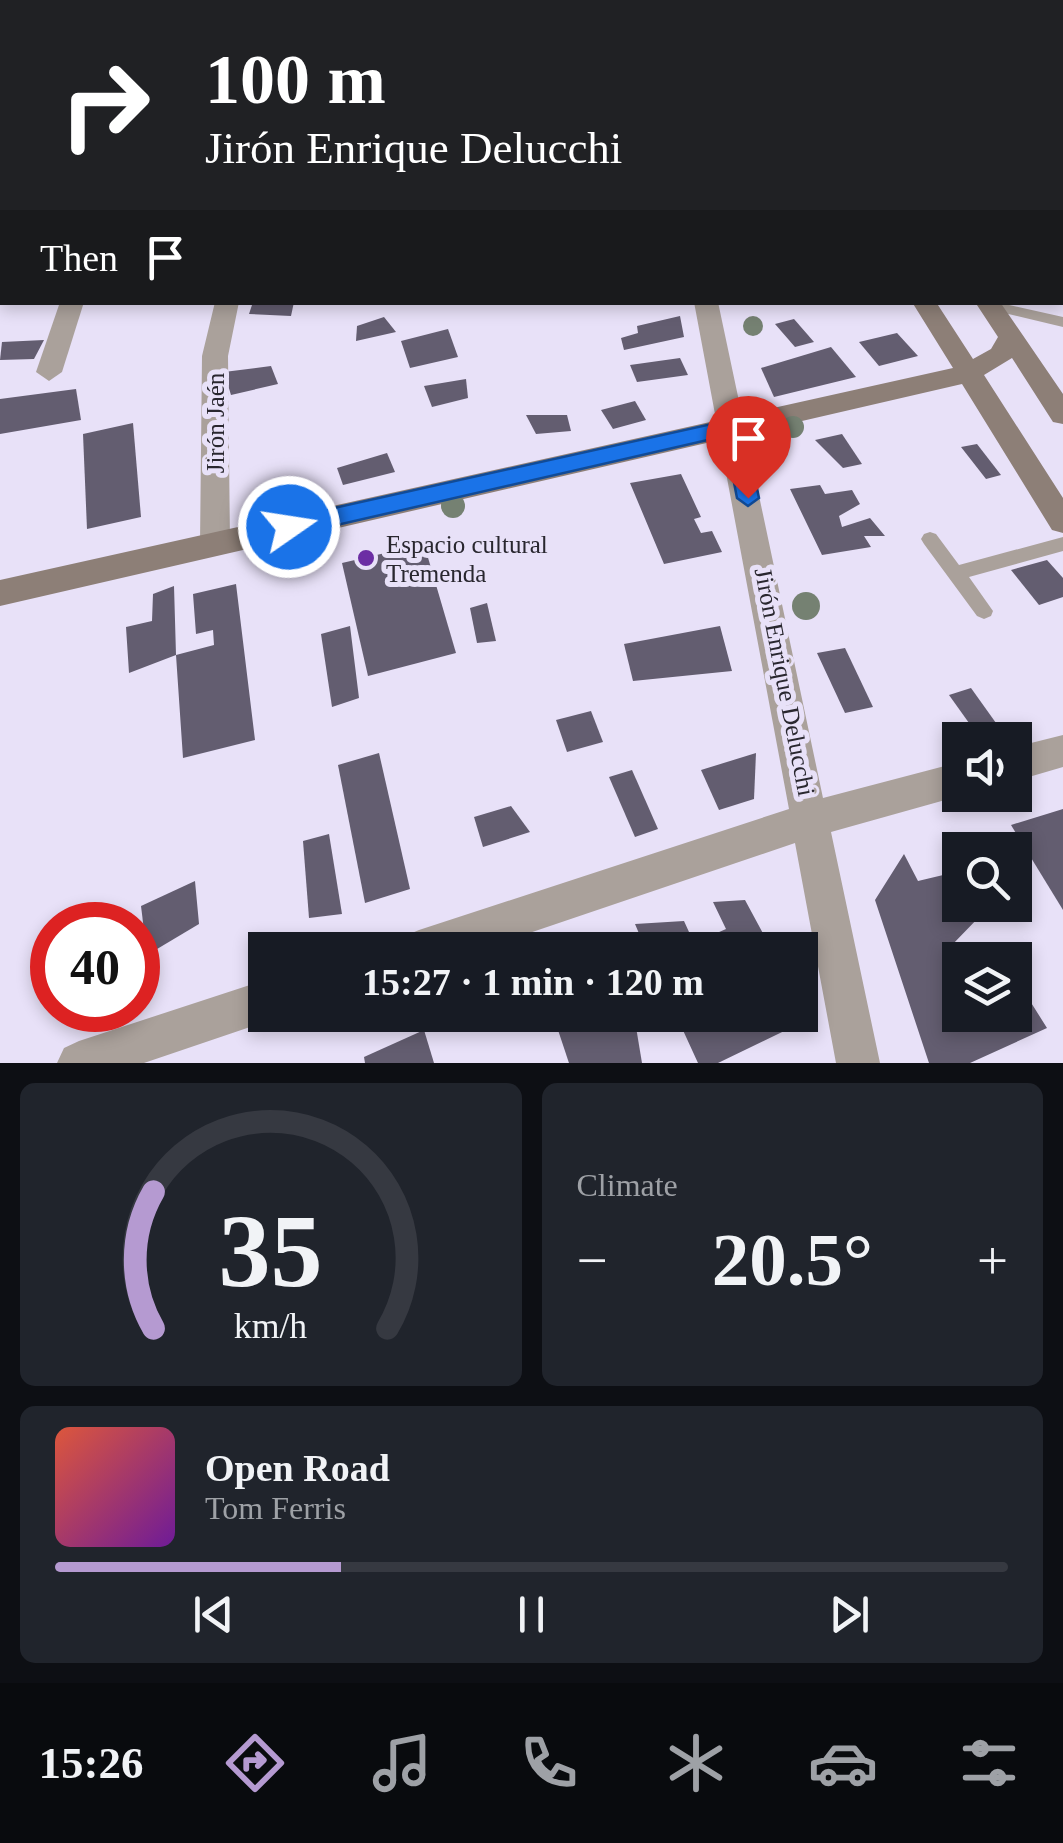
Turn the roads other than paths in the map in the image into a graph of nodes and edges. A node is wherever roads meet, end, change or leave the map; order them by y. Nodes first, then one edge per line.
1 (71, 305) edge
2 (226, 305) edge
3 (707, 305) edge
4 (926, 305) edge
5 (988, 305) edge
6 (991, 305) edge
7 (1063, 322) edge
8 (1010, 338) junction
9 (48, 372) dead end
10 (966, 374) junction
11 (1062, 412) edge
12 (734, 426) junction
13 (1063, 522) edge
14 (930, 539) dead end
15 (215, 544) junction
16 (1063, 544) edge
17 (955, 573) junction
18 (0, 592) edge
19 (984, 612) dead end
20 (1063, 752) edge
21 (1032, 760) edge
22 (942, 784) edge
23 (812, 819) junction
24 (473, 932) edge
25 (248, 1007) edge
26 (79, 1063) edge
27 (858, 1063) edge

1 - 9 street
2 - 15 street, Jirón Jaén
3 - 12 street, Jirón Enrique Delucchi
4 - 10 street
5 - 8 street
6 - 7 lane
8 - 10 street
8 - 11 street
10 - 12 street
10 - 13 street
12 - 15 street
12 - 23 street, Jirón Enrique Delucchi
14 - 17 lane
15 - 18 street
16 - 17 lane
17 - 19 lane
20 - 21 street
22 - 23 street
23 - 24 street
23 - 27 street, Jirón Enrique Delucchi
25 - 26 street

